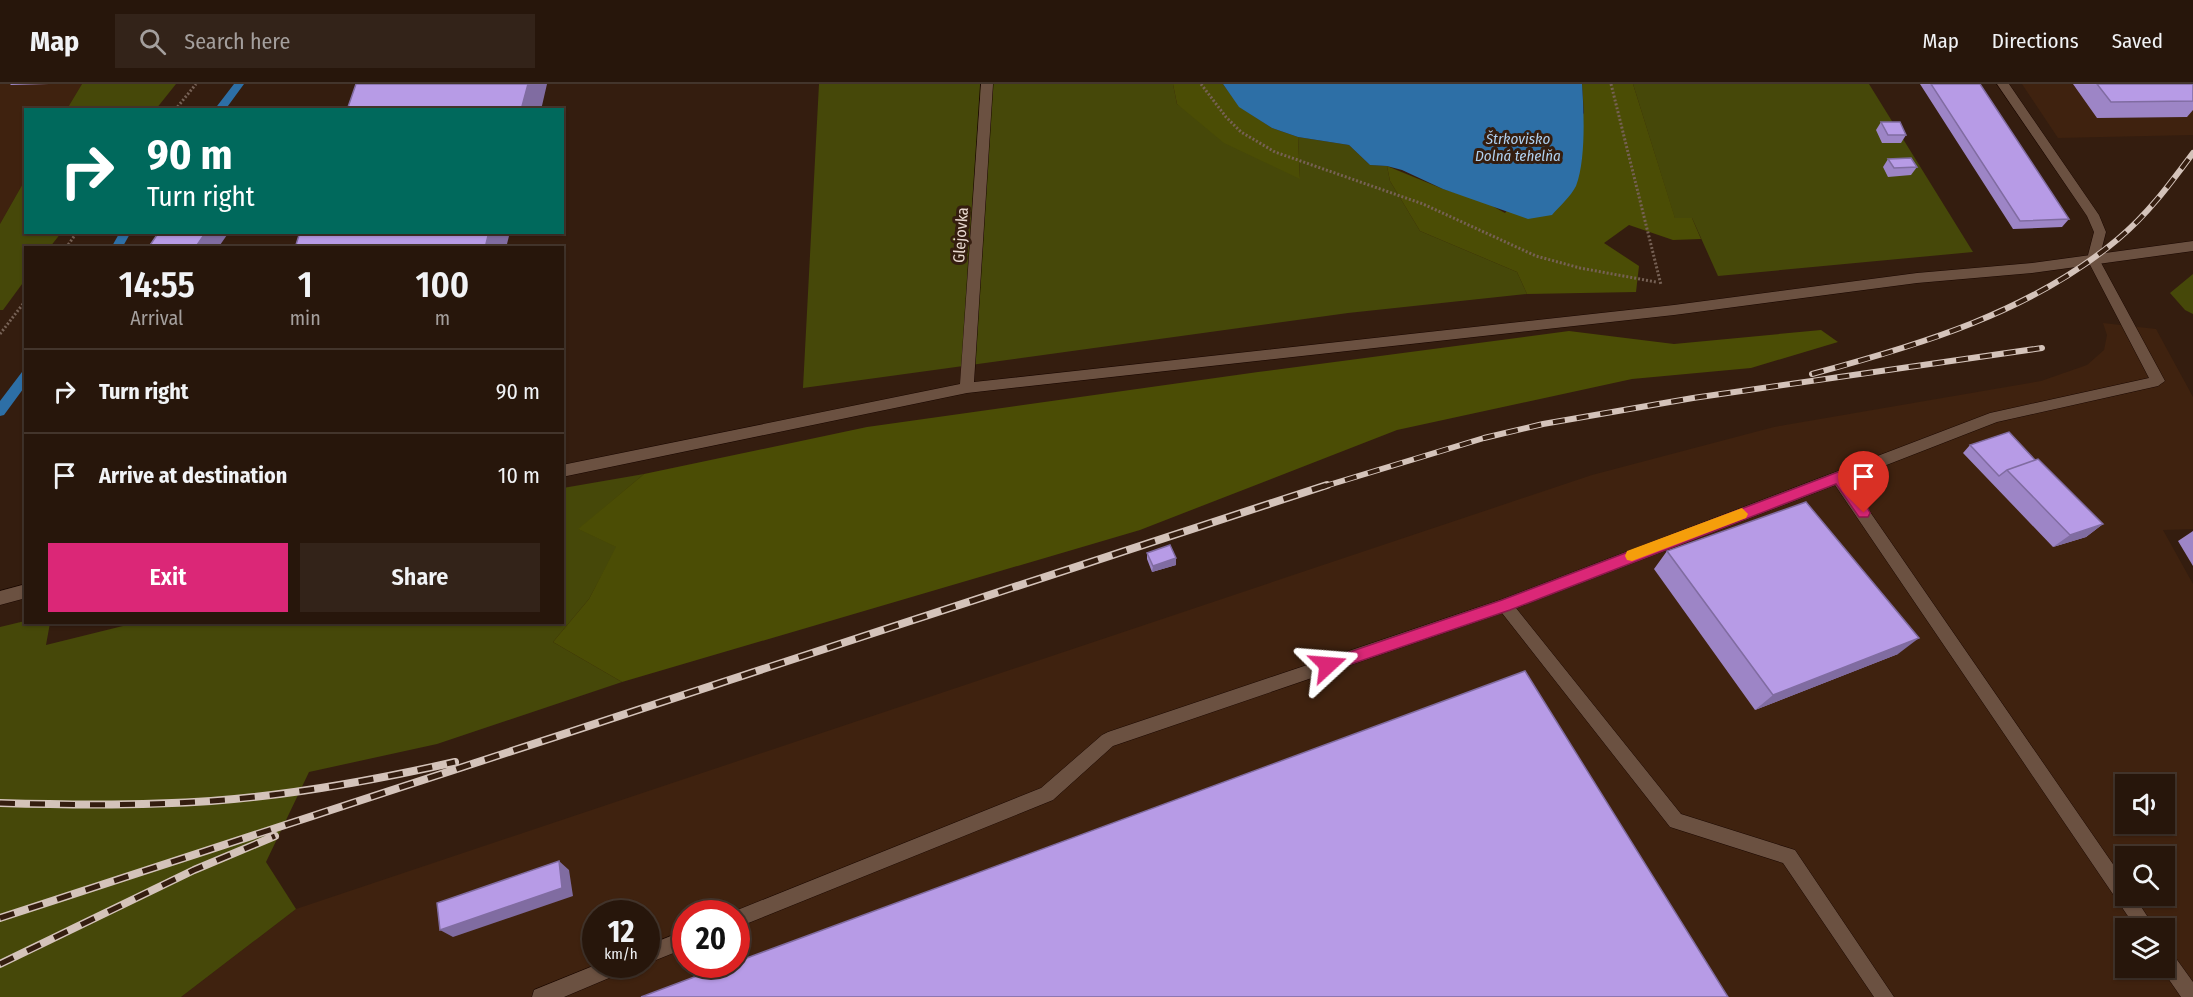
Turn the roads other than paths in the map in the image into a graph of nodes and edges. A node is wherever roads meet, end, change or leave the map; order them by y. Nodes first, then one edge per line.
1 (987, 84) edge
2 (2003, 84) edge
3 (2193, 246) edge
4 (2093, 259) junction
5 (967, 388) junction
6 (564, 471) edge
7 (1838, 477) junction
8 (24, 592) edge
9 (0, 598) edge
10 (1505, 605) junction
11 (750, 913) edge
12 (2139, 918) edge
13 (2175, 972) edge
14 (588, 978) edge
15 (541, 997) edge
16 (1885, 997) edge
17 (2192, 997) edge

1 - 5 street, Glejovka
2 - 4 street
3 - 4 street
4 - 5 street
4 - 7 street
5 - 6 street
7 - 10 street
7 - 12 street
8 - 9 street
10 - 11 street
10 - 16 street
13 - 17 street
14 - 15 street

